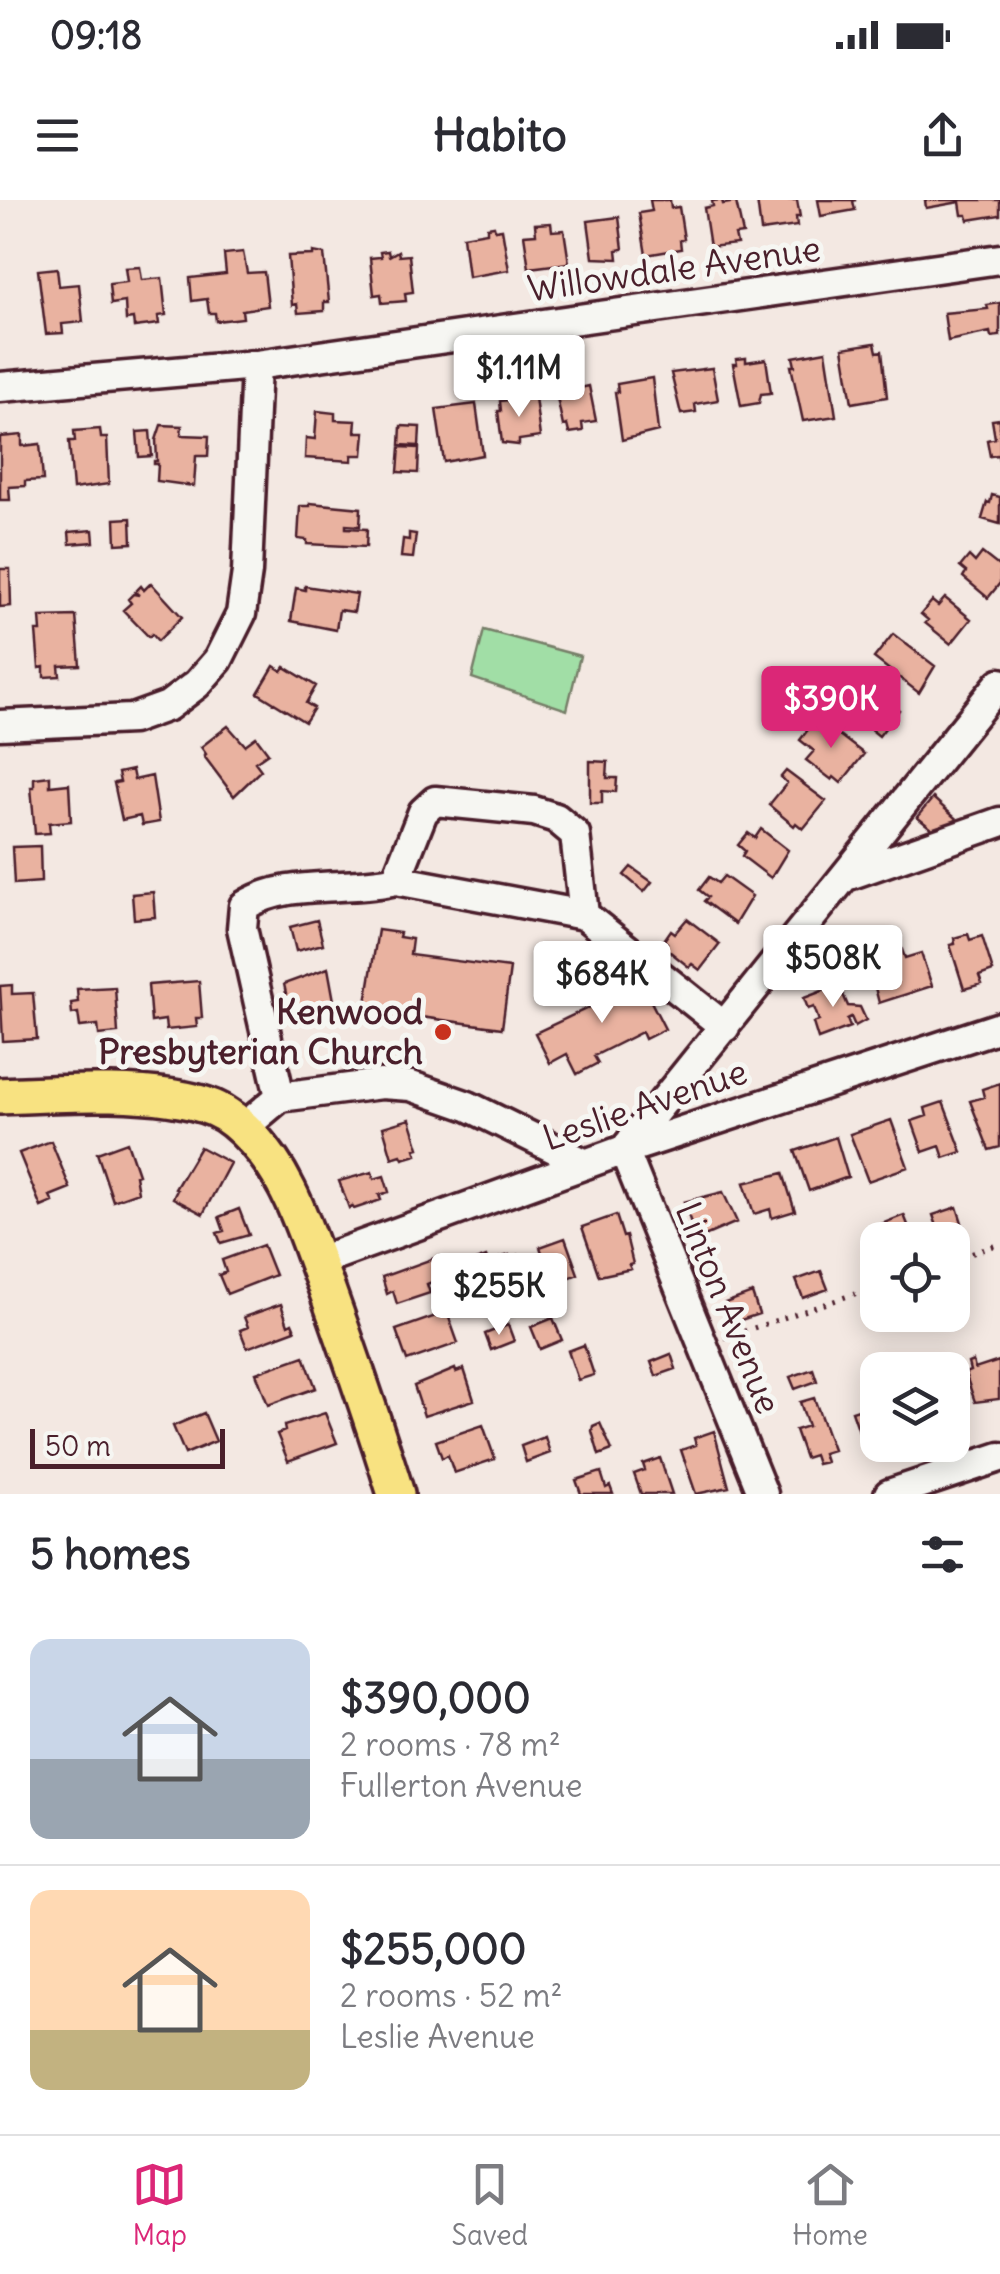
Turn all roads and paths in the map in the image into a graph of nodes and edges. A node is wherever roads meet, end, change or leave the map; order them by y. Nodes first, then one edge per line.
1 (1000, 258) edge
2 (256, 366) junction
3 (0, 387) edge
4 (1000, 683) edge
5 (0, 725) edge
6 (1000, 822) edge
7 (845, 877) junction
8 (396, 880) junction
9 (584, 915) junction
10 (1000, 1026) edge
11 (724, 1027) junction
12 (0, 1096) edge
13 (280, 1098) junction
14 (242, 1129) junction
15 (624, 1150) junction
16 (586, 1164) junction
17 (1000, 1244) edge
18 (970, 1254) edge
19 (316, 1262) junction
20 (860, 1292) edge
21 (703, 1346) junction
22 (1000, 1458) edge
23 (396, 1494) edge
24 (763, 1494) edge
25 (890, 1494) edge

1 - 2 street, Willowdale Avenue
2 - 3 street, Willowdale Avenue
2 - 5 street
4 - 7 street
6 - 7 street
7 - 11 street
8 - 9 street
8 - 9 street
8 - 13 street
9 - 11 street
10 - 15 street, Leslie Avenue
11 - 15 street
12 - 14 main road
13 - 14 street
13 - 16 street
14 - 19 main road
15 - 16 street, Leslie Avenue
15 - 21 street, Linton Avenue
16 - 19 street, Leslie Avenue
17 - 18 path
19 - 23 main road
20 - 21 path
21 - 24 street, Linton Avenue
22 - 25 street

